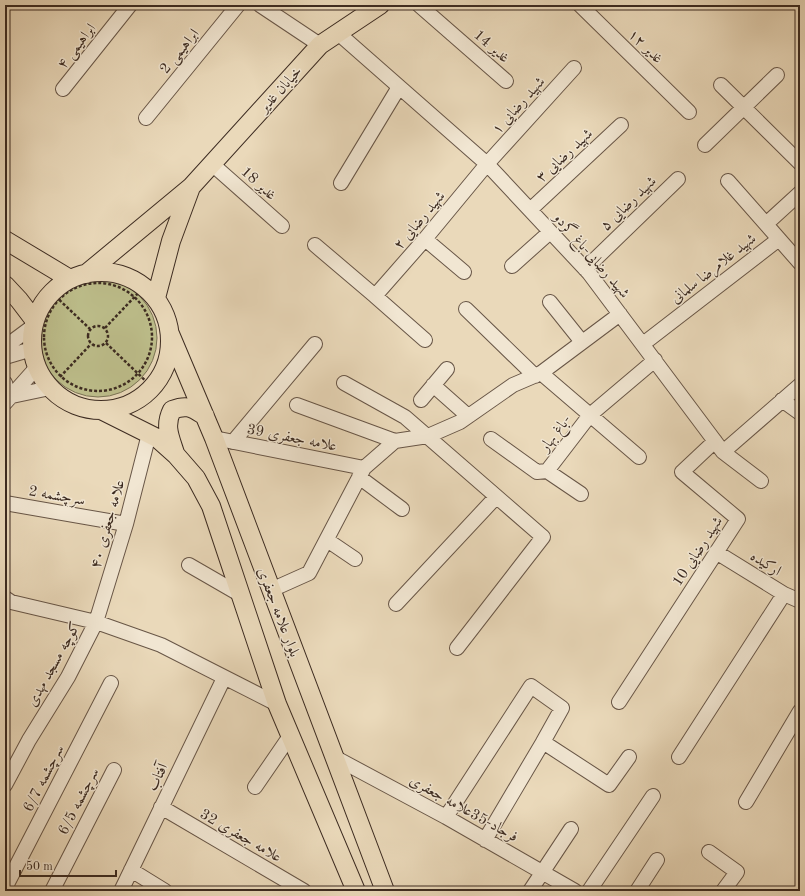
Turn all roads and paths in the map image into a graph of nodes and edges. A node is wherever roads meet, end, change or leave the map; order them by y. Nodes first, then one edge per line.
1 (130, 5) edge
2 (238, 5) edge
3 (260, 5) edge
4 (380, 5) edge
5 (419, 5) edge
6 (580, 5) edge
7 (338, 33) junction
8 (320, 45) junction
9 (574, 68) dead end
10 (778, 75) dead end
11 (506, 81) dead end
12 (721, 86) dead end
13 (399, 87) junction
14 (63, 89) dead end
15 (744, 108) junction
16 (689, 112) dead end
17 (146, 118) dead end
18 (621, 125) dead end
19 (705, 145) dead end
20 (800, 163) edge
21 (212, 164) junction
22 (488, 164) junction
23 (678, 179) dead end
24 (728, 181) dead end
25 (341, 183) dead end
26 (192, 187) junction
27 (800, 193) edge
28 (530, 210) junction
29 (766, 224) junction
30 (282, 226) dead end
31 (550, 232) junction
32 (425, 239) junction
33 (779, 239) junction
34 (5, 240) edge
35 (314, 246) dead end
36 (800, 263) edge
37 (512, 266) dead end
38 (585, 269) junction
39 (464, 272) dead end
40 (78, 276) junction
41 (5, 285) edge
42 (144, 294) junction
43 (56, 296) junction
44 (375, 296) junction
45 (550, 302) dead end
46 (466, 309) dead end
47 (620, 314) junction
48 (33, 324) junction
49 (105, 328) junction
50 (90, 329) junction
51 (170, 334) junction
52 (425, 340) dead end
53 (582, 342) junction
54 (106, 343) junction
55 (92, 344) junction
56 (315, 344) dead end
57 (643, 344) junction
58 (5, 347) edge
59 (5, 357) edge
60 (34, 358) junction
61 (655, 360) junction
62 (446, 369) dead end
63 (137, 373) junction
64 (538, 375) junction
65 (55, 382) junction
66 (5, 383) edge
67 (344, 383) dead end
68 (433, 385) junction
69 (800, 385) edge
70 (152, 387) junction
71 (7, 400) edge
72 (421, 400) dead end
73 (782, 400) junction
74 (297, 405) dead end
75 (101, 410) junction
76 (800, 413) edge
77 (590, 415) junction
78 (205, 416) junction
79 (468, 416) junction
80 (149, 434) junction
81 (428, 436) junction
82 (214, 438) junction
83 (491, 439) dead end
84 (395, 441) junction
85 (233, 442) junction
86 (719, 446) junction
87 (176, 455) junction
88 (639, 457) dead end
89 (547, 471) junction
90 (361, 473) junction
91 (761, 481) dead end
92 (581, 494) dead end
93 (496, 497) junction
94 (5, 503) edge
95 (402, 509) dead end
96 (126, 524) junction
97 (327, 540) junction
98 (716, 552) junction
99 (355, 559) dead end
100 (189, 565) dead end
101 (271, 590) junction
102 (784, 594) junction
103 (241, 596) junction
104 (5, 598) edge
105 (800, 601) edge
106 (396, 604) dead end
107 (96, 622) junction
108 (457, 648) dead end
109 (224, 678) junction
110 (111, 683) dead end
111 (619, 702) dead end
112 (277, 704) junction
113 (800, 711) edge
114 (290, 736) junction
115 (543, 742) junction
116 (334, 757) junction
117 (629, 757) dead end
118 (679, 757) dead end
119 (114, 770) dead end
120 (5, 785) edge
121 (255, 787) dead end
122 (653, 796) dead end
123 (746, 802) dead end
124 (161, 807) junction
125 (446, 817) junction
126 (571, 829) dead end
127 (485, 840) junction
128 (709, 852) dead end
129 (657, 860) dead end
130 (131, 870) junction
131 (543, 872) junction
132 (5, 888) edge
133 (10, 891) edge
134 (52, 891) edge
135 (120, 891) edge
136 (165, 891) edge
137 (304, 891) edge
138 (356, 891) edge
139 (385, 891) edge
140 (530, 891) edge
141 (576, 891) edge
142 (589, 891) edge
143 (637, 891) edge
144 (723, 891) edge

1 - 14 street, ابراهیمی ۴
2 - 17 street, ابراهیمی 2
3 - 8 street
4 - 7 main road, خیابان غدیر
5 - 11 street, غدیر 14
6 - 16 street, غدیر ۱۲
7 - 8 main road, خیابان غدیر
7 - 13 street, شهید رضایی-باغ گردو
8 - 21 main road, خیابان غدیر
9 - 22 street, شهید رضایی ۱
10 - 15 street
12 - 15 street
13 - 22 street, شهید رضایی-باغ گردو
13 - 25 street
15 - 19 street
15 - 20 street
18 - 28 street, شهید رضایی ۳
21 - 26 main road, خیابان غدیر
21 - 30 street, غدیر 18
22 - 28 street, شهید رضایی-باغ گردو
22 - 32 street, شهید رضایی ۲
23 - 38 street, شهید رضایی ۵
24 - 29 street
26 - 40 main road
26 - 42 main road
27 - 29 street
28 - 31 street, شهید رضایی-باغ گردو
29 - 33 street
31 - 37 street
31 - 38 street, شهید رضایی-باغ گردو
32 - 39 street
32 - 44 street, شهید رضایی ۲
33 - 36 street, شهید غلامرضا سلمانی
33 - 57 street, شهید غلامرضا سلمانی
34 - 40 main road
35 - 44 street
38 - 47 street, شهید رضایی-باغ گردو
40 - 42 main road
40 - 43 main road
41 - 48 main road
42 - 43 path
42 - 49 path
42 - 51 main road
42 - 63 path
43 - 48 main road
43 - 50 path
43 - 65 path
44 - 52 street
45 - 53 street
46 - 64 street
47 - 53 street
47 - 57 street, شهید رضایی-باغ گردو
48 - 58 street
48 - 60 main road
49 - 50 path
49 - 54 path
50 - 55 path
51 - 70 main road
51 - 78 main road, بلوار علامه جعفری
53 - 64 street
54 - 55 path
54 - 63 path
55 - 65 path
56 - 85 street
57 - 61 street, شهید رضایی-باغ گردو
59 - 60 street
60 - 65 main road
60 - 71 street
61 - 77 street, باغ بهار-
61 - 86 street, شهید رضایی-باغ گردو
62 - 68 street
63 - 65 path
63 - 70 path
64 - 77 street
64 - 79 street
65 - 71 street
65 - 75 main road
66 - 71 street
67 - 81 street
68 - 72 street
68 - 79 street
69 - 73 street
70 - 75 main road
73 - 76 street
73 - 86 street
74 - 84 street
75 - 80 main road, بلوار علامه جعفری
77 - 88 street
77 - 89 street, باغ بهار-
78 - 82 main road, بلوار علامه جعفری
78 - 87 main road
79 - 81 street
80 - 87 main road, بلوار علامه جعفری
80 - 96 street, علامه جعفری ۴۰
81 - 84 street
81 - 93 street
82 - 85 street, علامه جعفری 39
82 - 101 main road, بلوار علامه جعفری
83 - 89 street
84 - 90 street
85 - 90 street, علامه جعفری 39
86 - 91 street, شهید رضایی-باغ گردو
86 - 98 street, شهید رضایی 10
87 - 103 main road, بلوار علامه جعفری
89 - 92 street
90 - 95 street
90 - 97 street
93 - 106 street
93 - 108 street
94 - 96 street, سرچشمه 2
96 - 107 street, علامه جعفری ۴۰
97 - 99 street
97 - 101 street
98 - 102 street, ارکیده
98 - 111 street, شهید رضایی 10
100 - 103 street
101 - 116 main road, بلوار علامه جعفری
102 - 105 street, ارکیده
102 - 118 street
103 - 112 main road, بلوار علامه جعفری
104 - 107 street
107 - 109 street
107 - 120 street, کوچه مسجد مهدی
109 - 112 street
109 - 124 street, آفتاب
110 - 132 street, سرچشمه 6/7
112 - 114 main road, بلوار علامه جعفری
113 - 123 street
114 - 121 street
114 - 138 main road, بلوار علامه جعفری
115 - 117 street
115 - 125 street
115 - 127 street
116 - 125 street, فرجاد-35علامه جعفری
116 - 139 main road, بلوار علامه جعفری
119 - 134 street, سرچشمه 6/5
122 - 142 street
124 - 130 street, آفتاب
124 - 137 street, علامه جعفری 32
125 - 127 street, فرجاد-35علامه جعفری
126 - 131 street
127 - 131 street, فرجاد-35علامه جعفری
128 - 144 street
129 - 143 street
130 - 135 street, آفتاب
130 - 136 street
131 - 140 street
131 - 141 street, فرجاد-35علامه جعفری
132 - 133 street

